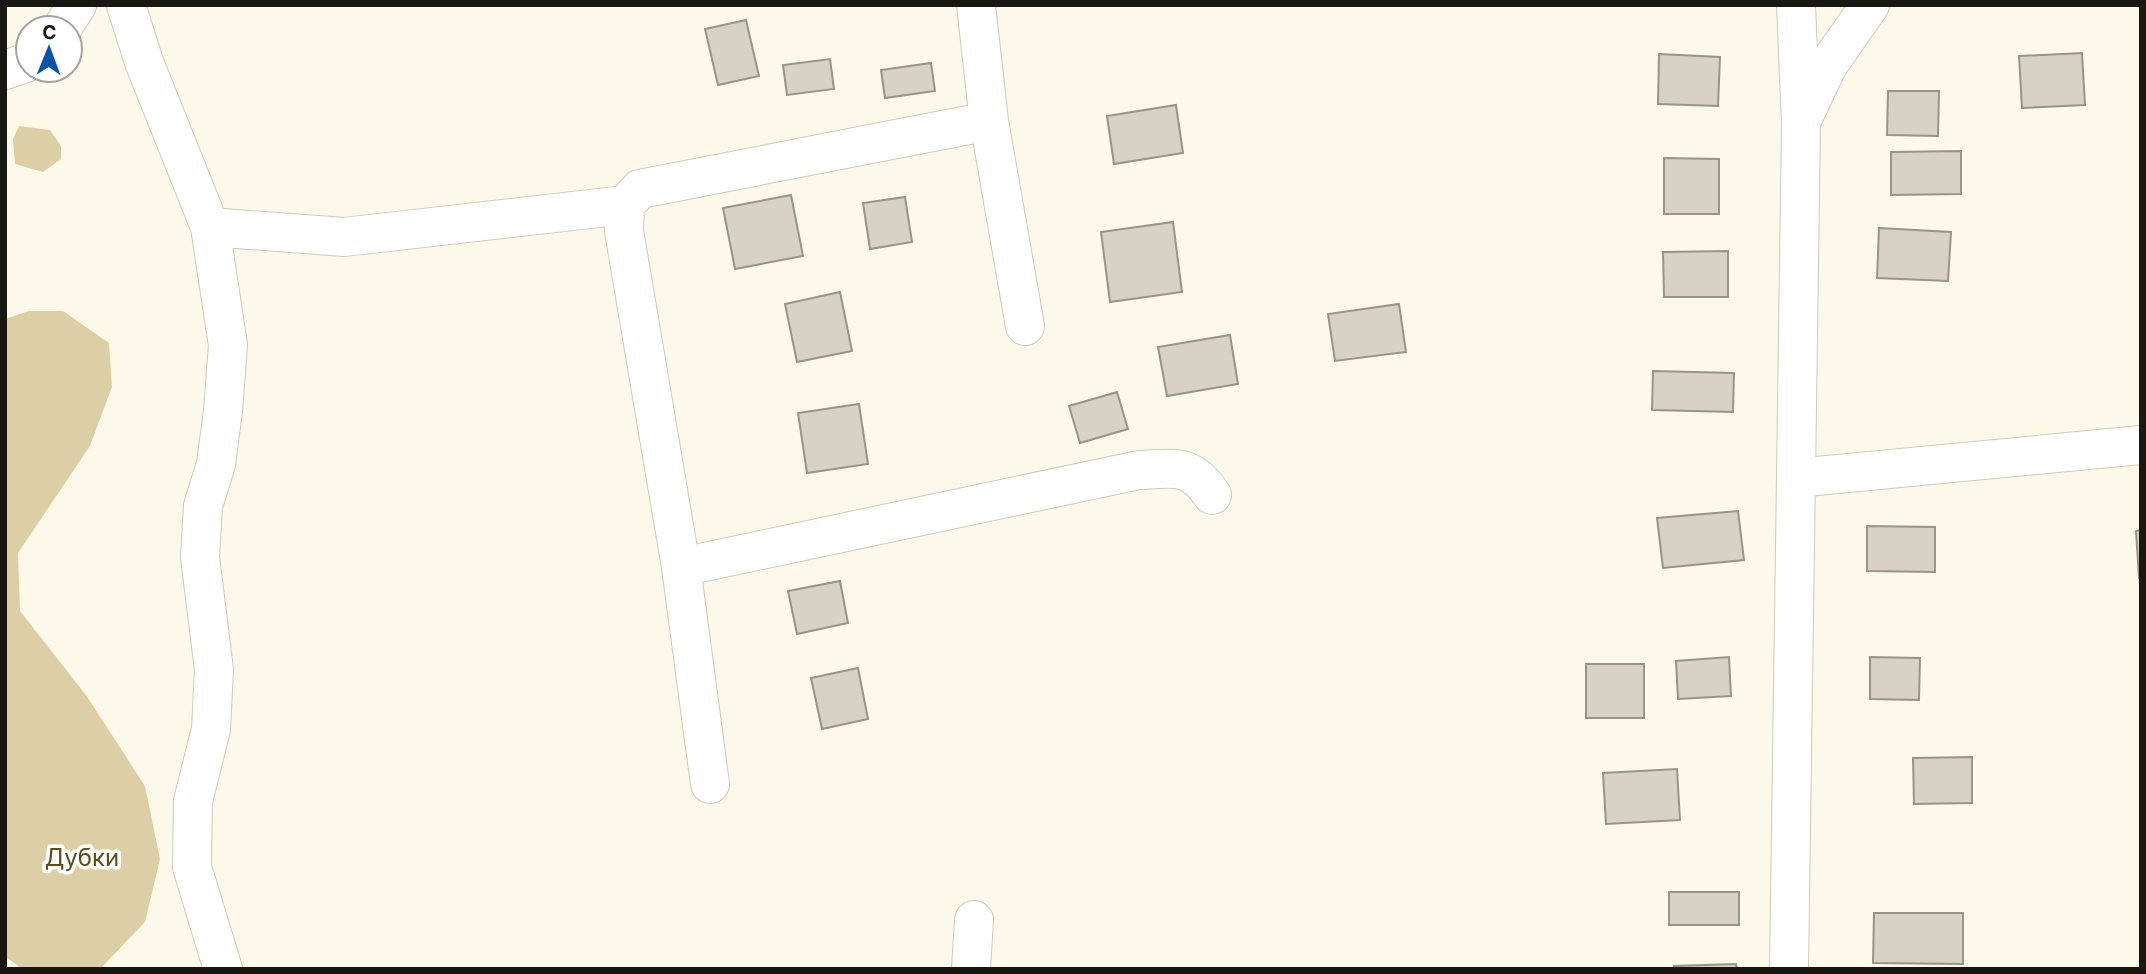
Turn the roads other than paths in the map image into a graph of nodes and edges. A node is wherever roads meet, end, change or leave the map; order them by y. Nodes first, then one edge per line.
1 (126, 5) edge
2 (976, 5) edge
3 (1796, 5) edge
4 (1870, 5) edge
5 (989, 121) junction
6 (1801, 124) junction
7 (625, 205) junction
8 (210, 228) junction
9 (1025, 326) dead end
10 (2141, 445) edge
11 (1796, 478) junction
12 (1212, 495) dead end
13 (681, 567) junction
14 (710, 784) dead end
15 (974, 920) dead end
16 (223, 969) edge
17 (971, 969) edge
18 (1789, 969) edge

1 - 8 street
2 - 5 street
3 - 6 street
4 - 6 street
5 - 7 street
5 - 9 street
6 - 11 street
7 - 8 street
7 - 13 street
8 - 16 street
10 - 11 street
11 - 18 street
12 - 13 street
13 - 14 street
15 - 17 street

